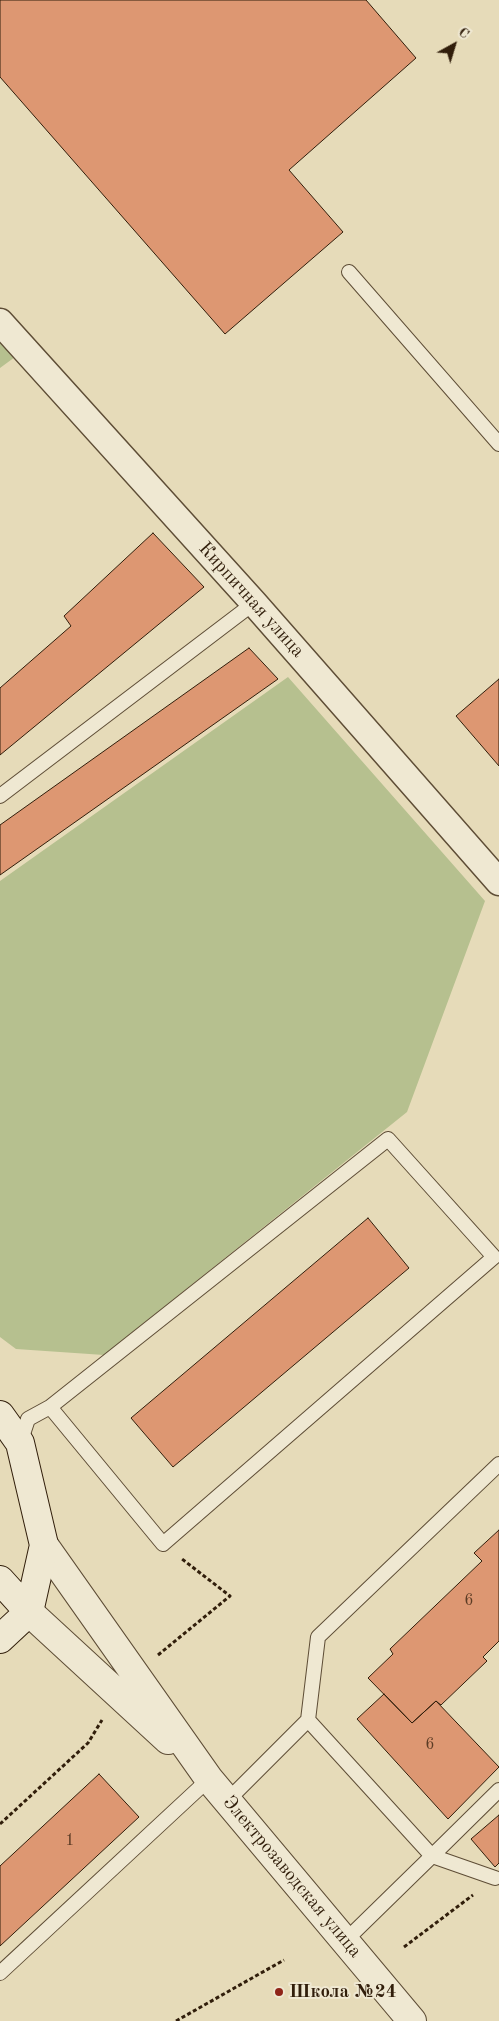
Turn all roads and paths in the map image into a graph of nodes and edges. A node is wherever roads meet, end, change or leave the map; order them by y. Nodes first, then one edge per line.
1 (349, 272) dead end
2 (0, 322) edge
3 (499, 444) edge
4 (254, 603) junction
5 (0, 796) edge
6 (499, 882) edge
7 (50, 1407) junction
8 (0, 1415) edge
9 (20, 1443) junction
10 (499, 1464) edge
11 (163, 1544) junction
12 (44, 1545) junction
13 (0, 1580) edge
14 (29, 1612) junction
15 (0, 1639) edge
16 (126, 1684) junction
17 (308, 1720) junction
18 (209, 1779) junction
19 (499, 1790) edge
20 (228, 1800) junction
21 (0, 1824) edge
22 (432, 1856) junction
23 (495, 1878) joint
24 (346, 1940) junction
25 (404, 1947) dead end
26 (284, 1960) dead end
27 (0, 1973) edge
28 (176, 2021) edge
29 (412, 2021) edge

1 - 3 lane
2 - 4 street, Кирпичная улица
4 - 5 lane
4 - 6 street, Кирпичная улица
7 - 9 lane
7 - 11 lane
7 - 11 lane
8 - 9 street, Электрозаводская улица
9 - 12 street, Электрозаводская улица
10 - 17 lane
11 - 16 path
12 - 14 street, Электрозаводская улица
12 - 16 street, Электрозаводская улица
13 - 14 street, Электрозаводская улица
14 - 15 street
14 - 16 street, Электрозаводская улица
16 - 18 street, Электрозаводская улица
16 - 21 path
17 - 20 lane
17 - 22 lane
18 - 20 street, Электрозаводская улица
18 - 27 lane
19 - 22 lane
20 - 24 street, Электрозаводская улица
22 - 23 lane
22 - 24 lane
23 - 25 path
24 - 29 street, Электрозаводская улица
26 - 28 path

